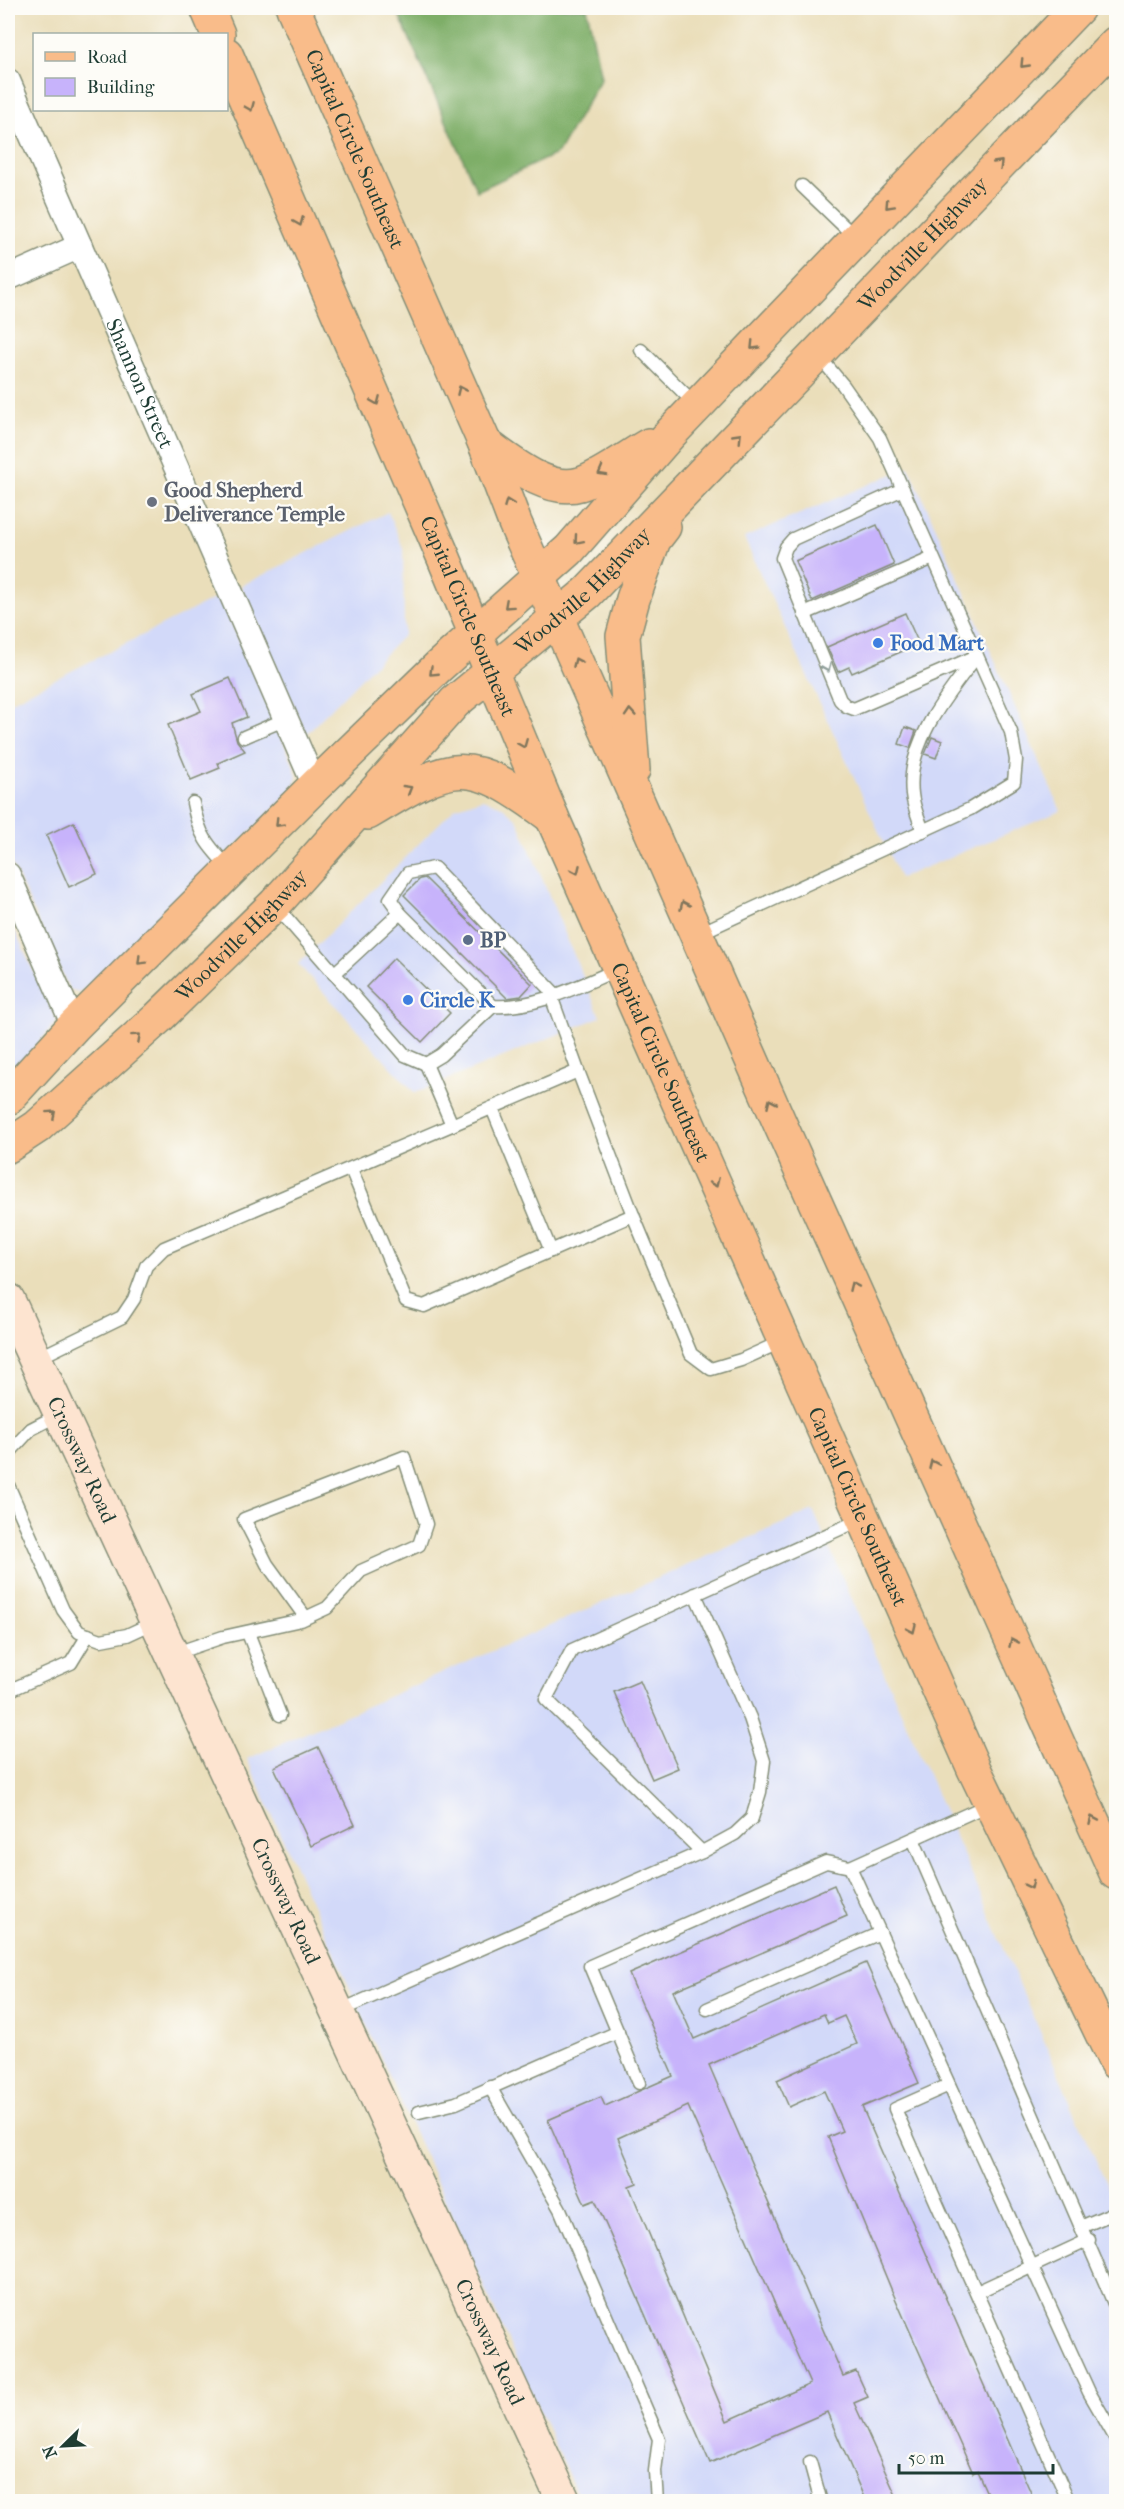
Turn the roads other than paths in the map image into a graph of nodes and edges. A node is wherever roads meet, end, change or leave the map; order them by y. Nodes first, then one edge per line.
1 (207, 8) edge
2 (293, 8) edge
3 (1078, 8) edge
4 (218, 33) edge
5 (1116, 43) edge
6 (228, 59) edge
7 (8, 81) edge
8 (802, 186) dead end
9 (857, 239) junction
10 (80, 246) junction
11 (8, 278) edge
12 (641, 350) dead end
13 (818, 354) junction
14 (698, 406) junction
15 (671, 433) junction
16 (484, 444) junction
17 (698, 479) junction
18 (903, 489) junction
19 (933, 558) junction
20 (539, 576) junction
21 (804, 614) junction
22 (557, 618) junction
23 (476, 633) junction
24 (977, 656) junction
25 (493, 671) junction
26 (286, 719) junction
27 (244, 737) dead end
28 (315, 786) junction
29 (635, 793) junction
30 (193, 803) dead end
31 (552, 817) junction
32 (340, 830) junction
33 (923, 831) junction
34 (232, 871) junction
35 (8, 875) edge
36 (275, 904) junction
37 (400, 913) junction
38 (697, 934) junction
39 (620, 968) junction
40 (334, 974) junction
41 (553, 996) junction
42 (493, 1006) junction
43 (74, 1026) junction
44 (426, 1064) junction
45 (578, 1071) junction
46 (8, 1095) edge
47 (492, 1108) junction
48 (452, 1125) junction
49 (8, 1146) edge
50 (351, 1168) junction
51 (633, 1215) junction
52 (551, 1251) junction
53 (8, 1300) edge
54 (784, 1341) junction
55 (35, 1360) junction
56 (60, 1414) junction
57 (8, 1454) edge
58 (8, 1485) edge
59 (863, 1518) junction
60 (695, 1594) junction
61 (306, 1618) junction
62 (157, 1622) junction
63 (248, 1633) junction
64 (88, 1635) junction
65 (172, 1654) junction
66 (8, 1690) edge
67 (280, 1715) dead end
68 (991, 1804) junction
69 (913, 1839) junction
70 (702, 1852) junction
71 (850, 1867) junction
72 (1116, 1873) edge
73 (880, 1933) junction
74 (707, 2009) dead end
75 (338, 2011) junction
76 (618, 2032) junction
77 (1116, 2063) edge
78 (639, 2083) dead end
79 (949, 2085) junction
80 (490, 2087) junction
81 (419, 2112) dead end
82 (1116, 2212) edge
83 (1083, 2226) junction
84 (1089, 2240) junction
85 (1032, 2267) junction
86 (977, 2292) junction
87 (1116, 2308) edge
88 (1116, 2439) edge
89 (810, 2462) dead end
90 (564, 2502) edge
91 (657, 2502) edge
92 (821, 2502) edge
93 (1069, 2502) edge

1 - 4 main road
16 -> 2 main road, Capital Circle Southeast
3 -> 9 main road, Woodville Highway
13 -> 5 main road, Woodville Highway
6 -> 23 main road, Capital Circle Southeast
7 - 10 street, Shannon Street
8 - 9 lane
9 -> 14 main road, Woodville Highway
10 - 11 street
10 - 26 street, Shannon Street
12 - 14 lane
17 -> 13 main road, Woodville Highway
13 - 18 lane
14 - 15 main road, Woodville Highway
15 -> 16 main road
15 -> 20 main road, Woodville Highway
20 -> 16 main road, Capital Circle Southeast
17 - 22 main road, Woodville Highway
29 -> 17 main road
18 - 19 lane
18 - 21 lane
19 - 21 lane
19 - 24 lane
20 - 22 main road, Capital Circle Southeast
20 -> 23 main road, Woodville Highway
21 -> 24 lane
22 - 25 main road, Woodville Highway
29 -> 22 main road, Capital Circle Southeast
23 - 25 main road, Capital Circle Southeast
23 -> 28 main road, Woodville Highway
24 - 33 lane
24 - 33 lane
25 -> 31 main road, Capital Circle Southeast
25 - 32 main road, Woodville Highway
26 - 27 lane
26 - 28 street, Shannon Street
28 -> 34 main road, Woodville Highway
38 -> 29 main road, Capital Circle Southeast
30 - 34 lane
32 -> 31 main road
31 -> 39 main road, Capital Circle Southeast
32 - 36 main road, Woodville Highway
33 - 38 lane
34 -> 43 main road, Woodville Highway
35 - 43 street
36 - 40 lane
49 -> 36 main road, Woodville Highway
37 - 40 lane
37 - 41 lane
37 - 42 lane
72 -> 38 main road, Capital Circle Southeast
39 - 41 lane
39 -> 54 main road, Capital Circle Southeast
40 - 44 lane
41 - 42 lane
41 - 45 lane
42 - 44 lane
43 - 46 main road, Woodville Highway
44 - 48 lane
45 - 47 lane
45 - 51 lane
47 - 48 lane
47 - 52 lane
48 - 50 lane
50 - 52 lane
50 - 55 lane
51 - 52 lane
51 - 54 lane
53 - 55 street, Crossway Road
54 - 59 main road, Capital Circle Southeast
55 - 56 street, Crossway Road
56 - 57 lane
56 - 62 street, Crossway Road
58 - 64 lane
59 - 60 lane
59 -> 68 main road, Capital Circle Southeast
60 - 70 lane
60 - 70 lane
61 - 61 lane
61 - 63 lane
62 - 64 lane
62 - 65 street, Crossway Road
63 - 65 lane
63 - 67 lane
64 - 66 lane
65 - 75 street, Crossway Road
68 - 69 lane
68 -> 77 main road, Capital Circle Southeast
69 - 71 lane
69 - 83 lane
70 - 75 lane
71 - 73 lane
71 - 76 lane
73 - 74 lane
73 - 79 lane
75 - 90 street, Crossway Road
76 - 78 lane
76 - 80 lane
79 - 85 lane
79 - 86 lane
80 - 81 lane
80 - 91 lane
82 - 83 lane
83 - 84 lane
84 - 85 lane
84 - 87 lane
85 - 86 lane
85 - 88 lane
86 - 93 lane
89 - 92 lane

